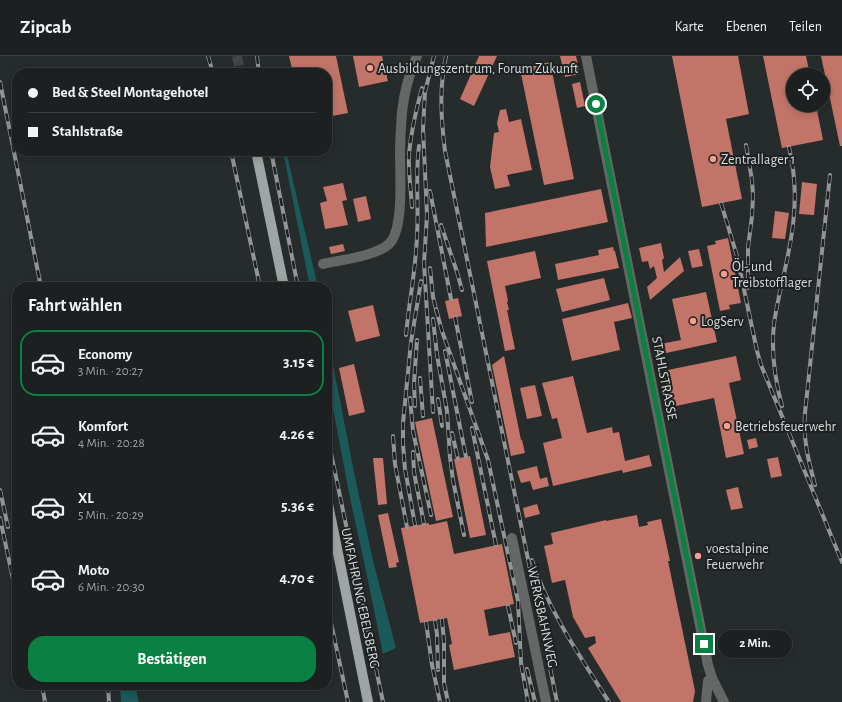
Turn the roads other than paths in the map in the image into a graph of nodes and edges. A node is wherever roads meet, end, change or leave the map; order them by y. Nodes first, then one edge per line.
1 (417, 56) edge
2 (586, 56) edge
3 (257, 156) edge
4 (323, 264) dead end
5 (283, 282) edge
6 (332, 524) edge
7 (512, 538) dead end
8 (712, 678) junction
9 (368, 702) edge
10 (546, 702) edge
11 (706, 702) edge
12 (724, 702) edge

1 - 4 street
2 - 8 street, STAHLSTRASSE
3 - 5 main road
6 - 9 main road, UMFAHRUNG EBELSBERG
7 - 10 street, WERKSBAHNWEG
8 - 11 street
8 - 12 street, STAHLSTRASSE

